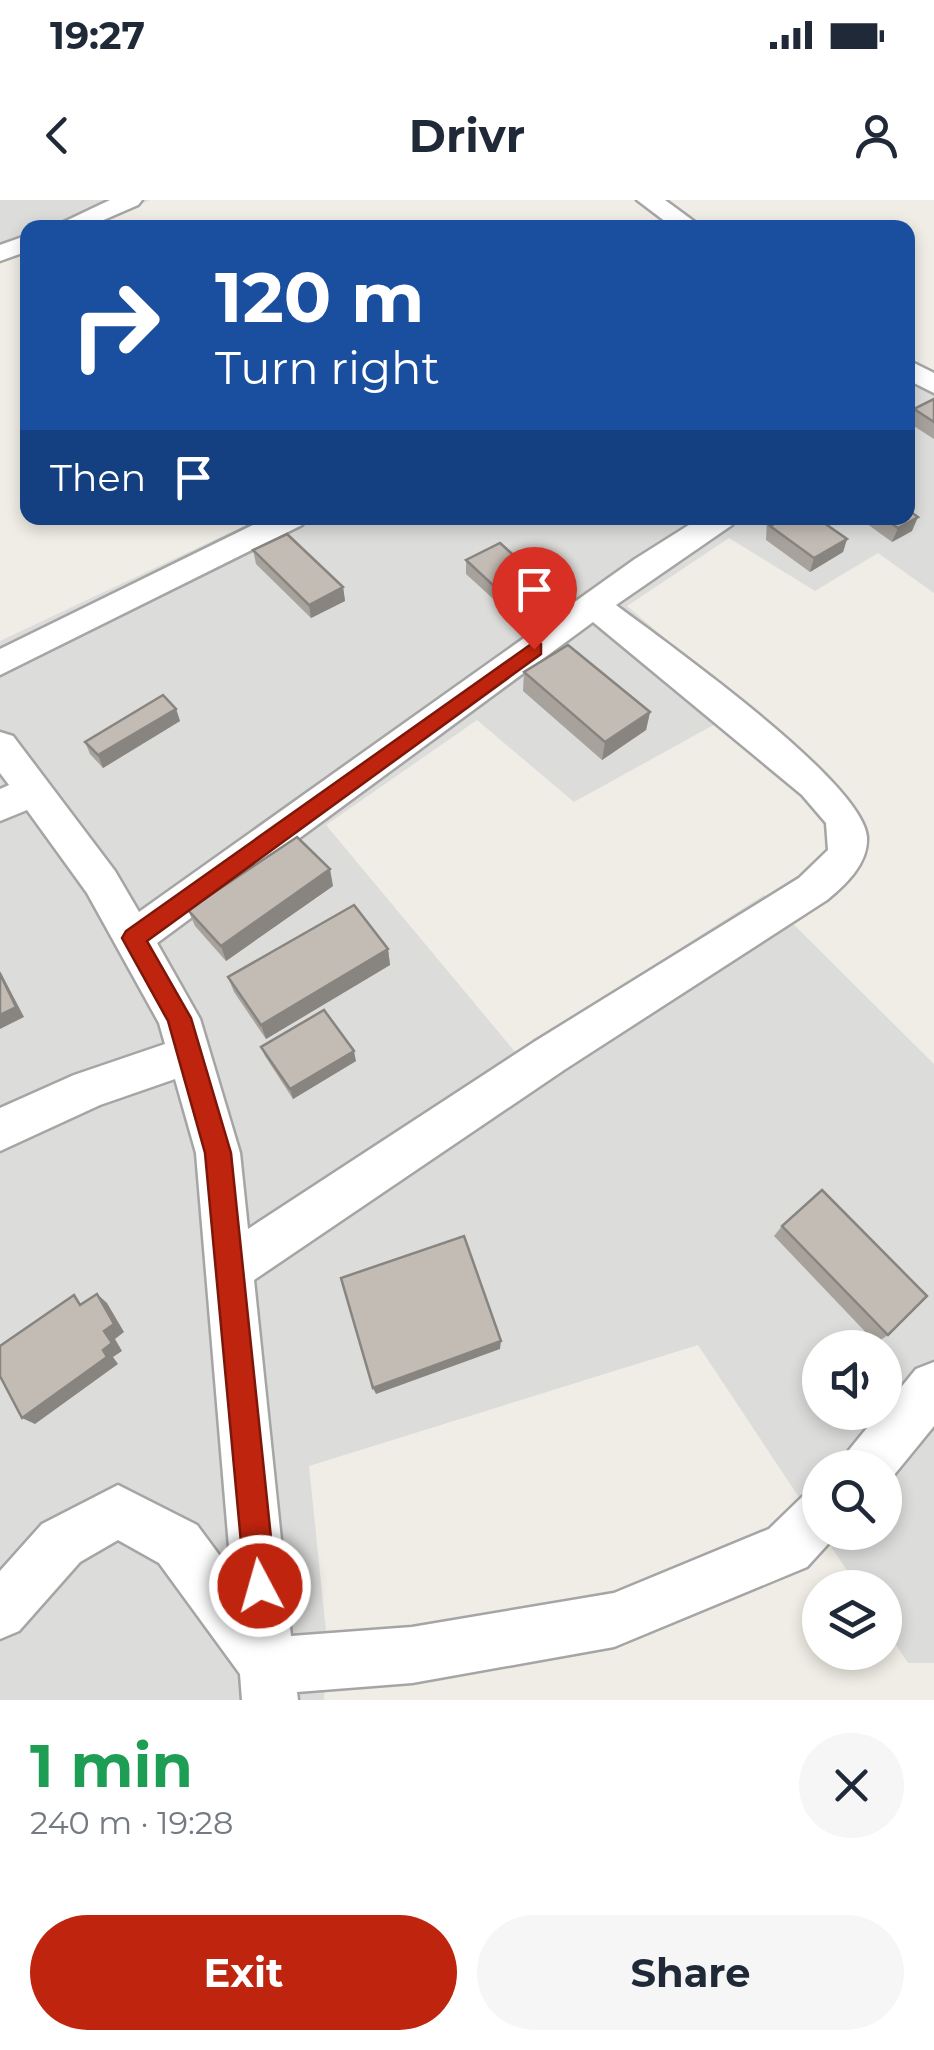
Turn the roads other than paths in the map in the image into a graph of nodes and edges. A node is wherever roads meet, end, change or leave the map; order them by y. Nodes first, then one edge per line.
1 (130, 200) edge
2 (649, 200) edge
3 (82, 220) edge
4 (679, 220) edge
5 (277, 525) edge
6 (711, 525) edge
7 (594, 605) junction
8 (0, 663) edge
9 (0, 746) edge
10 (16, 798) edge
11 (134, 938) junction
12 (189, 1055) junction
13 (0, 1130) edge
14 (229, 1269) junction
15 (934, 1387) edge
16 (882, 1450) edge
17 (802, 1534) edge
18 (0, 1612) edge
19 (269, 1683) edge

1 - 3 street
2 - 4 street
5 - 8 street
6 - 7 street
7 - 11 street
7 - 14 street
9 - 10 street
10 - 11 street
11 - 12 street
12 - 13 street
12 - 14 street
14 - 19 street
15 - 16 street
17 - 19 street
18 - 19 street

